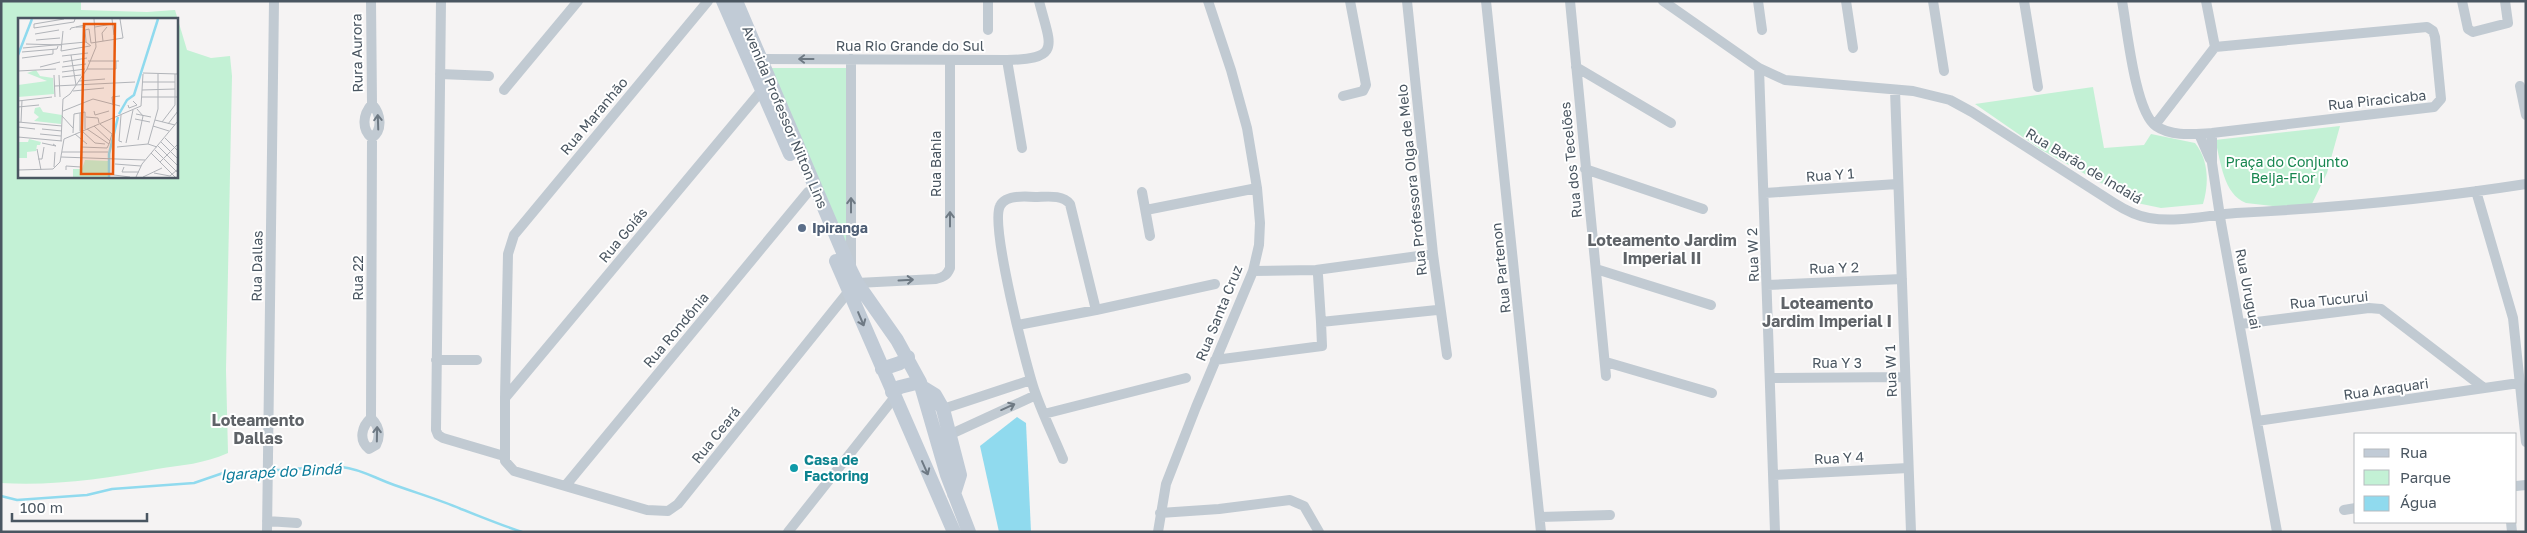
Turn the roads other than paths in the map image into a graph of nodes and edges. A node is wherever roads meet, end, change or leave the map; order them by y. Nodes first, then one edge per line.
1 (274, 1) edge
2 (370, 1) edge
3 (441, 1) edge
4 (578, 1) edge
5 (708, 1) edge
6 (723, 1) edge
7 (736, 1) edge
8 (988, 1) edge
9 (1039, 1) edge
10 (1208, 1) edge
11 (1350, 1) edge
12 (1407, 1) edge
13 (1486, 1) edge
14 (1570, 1) edge
15 (1663, 1) edge
16 (1758, 1) edge
17 (1846, 1) edge
18 (1933, 1) edge
19 (2024, 1) edge
20 (2122, 1) edge
21 (2206, 1) edge
22 (2462, 1) edge
23 (2505, 1) edge
24 (988, 30) dead end
25 (1762, 30) dead end
26 (2215, 47) junction
27 (1853, 48) dead end
28 (761, 59) junction
29 (851, 59) junction
30 (950, 60) junction
31 (1007, 60) junction
32 (1576, 67) junction
33 (1759, 68) junction
34 (1944, 70) dead end
35 (440, 74) junction
36 (489, 76) dead end
37 (2520, 86) dead end
38 (2038, 87) dead end
39 (504, 90) dead end
40 (762, 90) junction
41 (1895, 90) junction
42 (1343, 96) dead end
43 (372, 104) junction
44 (2526, 115) edge
45 (1671, 123) dead end
46 (2155, 125) junction
47 (2212, 133) junction
48 (2199, 134) junction
49 (372, 138) junction
50 (1022, 148) dead end
51 (2212, 163) junction
52 (1585, 170) junction
53 (1897, 184) junction
54 (2526, 184) edge
55 (1257, 188) junction
56 (808, 192) junction
57 (1142, 192) dead end
58 (2476, 192) junction
59 (1765, 193) junction
60 (1703, 209) dead end
61 (1146, 210) junction
62 (2220, 214) junction
63 (1150, 236) dead end
64 (1433, 254) junction
65 (1596, 269) junction
66 (1253, 271) junction
67 (1318, 274) dead end
68 (1902, 279) junction
69 (852, 282) junction
70 (1215, 284) dead end
71 (1767, 284) junction
72 (1711, 305) dead end
73 (1096, 310) junction
74 (1437, 310) dead end
75 (1321, 322) junction
76 (2241, 324) junction
77 (1018, 325) junction
78 (1447, 355) dead end
79 (908, 357) junction
80 (436, 360) junction
81 (477, 360) dead end
82 (1215, 360) junction
83 (1606, 362) junction
84 (882, 369) junction
85 (1606, 376) dead end
86 (1904, 377) junction
87 (1186, 378) dead end
88 (1770, 378) junction
89 (1031, 380) junction
90 (2519, 383) junction
91 (921, 385) junction
92 (2484, 388) junction
93 (1712, 393) dead end
94 (893, 395) junction
95 (1036, 395) junction
96 (989, 396) junction
97 (505, 398) junction
98 (943, 409) junction
99 (1044, 414) junction
100 (371, 418) dead end
101 (980, 420) junction
102 (2257, 422) junction
103 (949, 435) junction
104 (2526, 442) edge
105 (504, 456) junction
106 (1063, 459) dead end
107 (1908, 468) junction
108 (1773, 475) junction
109 (566, 485) junction
110 (954, 494) junction
111 (2354, 508) edge
112 (2344, 510) dead end
113 (1160, 513) junction
114 (1610, 515) dead end
115 (1540, 517) junction
116 (297, 523) dead end
117 (267, 527) edge
118 (788, 532) edge
119 (954, 532) edge
120 (970, 532) edge
121 (1158, 532) edge
122 (1319, 532) edge
123 (1541, 532) edge
124 (1775, 532) edge
125 (1911, 532) edge
126 (2277, 532) edge

1 - 117 street, Rua Dallas
2 - 43 street, Rura Aurora
3 - 35 street
4 - 39 street
5 - 97 street, Rua Maranhão
6 - 40 main road, Avenida Professor Nilton Lins
7 - 28 main road, Avenida Professor Nilton Lins
8 - 24 street
9 - 31 street, Rua Rio Grande do Sul
10 - 55 street, Rua Santa Cruz
11 - 42 street
12 - 64 street, Rua Professora Olga de Melo
13 - 115 street, Rua Partenon
14 - 32 street, Rua dos Tecelões
15 - 33 street, Rua Barão de Indaiá
16 - 25 street
17 - 27 street
18 - 34 street
19 - 38 street
20 - 46 street
21 - 26 street
22 - 23 street
26 - 46 street
26 - 47 street, Rua Piracicaba
29 -> 28 street, Rua Rio Grande do Sul
28 - 69 main road, Avenida Professor Nilton Lins
29 - 30 street, Rua Rio Grande do Sul
69 -> 29 street
30 - 31 street, Rua Rio Grande do Sul
69 -> 30 street, Rua Bahia
31 - 50 street
32 - 45 street
32 - 52 street, Rua dos Tecelões
33 - 41 street, Rua Barão de Indaiá
33 - 59 street, Rua W 2
35 - 36 street
35 - 80 street
37 - 44 street
40 - 56 main road, Avenida Professor Nilton Lins
40 - 97 street, Rua Goiás
41 - 53 street, Rua W 1
41 - 62 street, Rua Barão de Indaiá
49 -> 43 street, Rua 22
43 - 49 street, Rua 22
46 - 48 street, Rua Piracicaba
47 - 48 street, Rua Piracicaba
47 - 51 street, Rua Uruguai
48 - 51 street, Rua Uruguai
49 - 100 street, Rua 22
51 - 62 street, Rua Uruguai
52 - 60 street
52 - 65 street, Rua dos Tecelões
53 - 59 street, Rua Y 1
53 - 68 street, Rua W 1
54 - 58 street, Rua Barão de Indaiá
55 - 61 street
55 - 66 street, Rua Santa Cruz
56 - 69 main road, Avenida Professor Nilton Lins
56 - 109 street, Rua Rondônia
57 - 61 street
58 - 62 street, Rua Barão de Indaiá
58 - 90 street
59 - 71 street, Rua W 2
61 - 63 street
62 - 76 street, Rua Uruguai
64 - 66 street
64 - 78 street, Rua Professora Olga de Melo
65 - 72 street
65 - 83 street, Rua dos Tecelões
66 - 82 street, Rua Santa Cruz
67 - 75 street
68 - 71 street, Rua Y 2
68 - 86 street, Rua W 1
69 - 79 main road, Avenida Professor Nilton Lins
69 -> 84 main road, Avenida Professor Nilton Lins
69 - 109 street, Rua Ceará
70 - 73 street
71 - 88 street, Rua W 2
73 - 77 street
73 - 77 street
74 - 75 street
75 - 82 street
76 - 92 street, Rua Tucurui
76 - 102 street, Rua Uruguai
77 - 89 street
79 - 84 main road
79 - 91 main road, Avenida Professor Nilton Lins
80 - 81 street
80 - 105 street
82 - 113 street, Rua Santa Cruz
83 - 85 street, Rua dos Tecelões
83 - 93 street
84 - 94 main road, Avenida Professor Nilton Lins
86 - 88 street, Rua Y 3
86 - 107 street, Rua W 1
87 - 99 street
88 - 108 street, Rua W 2
89 - 95 street
89 - 96 street
90 - 92 street, Rua Araquari
90 - 104 street
91 - 94 main road
91 - 98 main road
91 - 110 main road, Avenida Professor Nilton Lins
92 - 102 street, Rua Araquari
94 - 118 street
94 -> 119 main road, Avenida Professor Nilton Lins
95 - 99 street
101 -> 95 street
96 - 98 street
96 - 101 street
97 - 105 street
98 - 103 main road
99 - 106 street
101 - 103 street
102 - 126 street, Rua Uruguai
103 - 110 main road
105 - 109 street
107 - 108 street, Rua Y 4
107 - 125 street, Rua W 1
108 - 124 street, Rua W 2
110 - 120 main road, Avenida Professor Nilton Lins
111 - 112 street
113 - 121 street, Rua Santa Cruz
113 - 122 street
114 - 115 street
115 - 123 street, Rua Partenon
116 - 117 street

